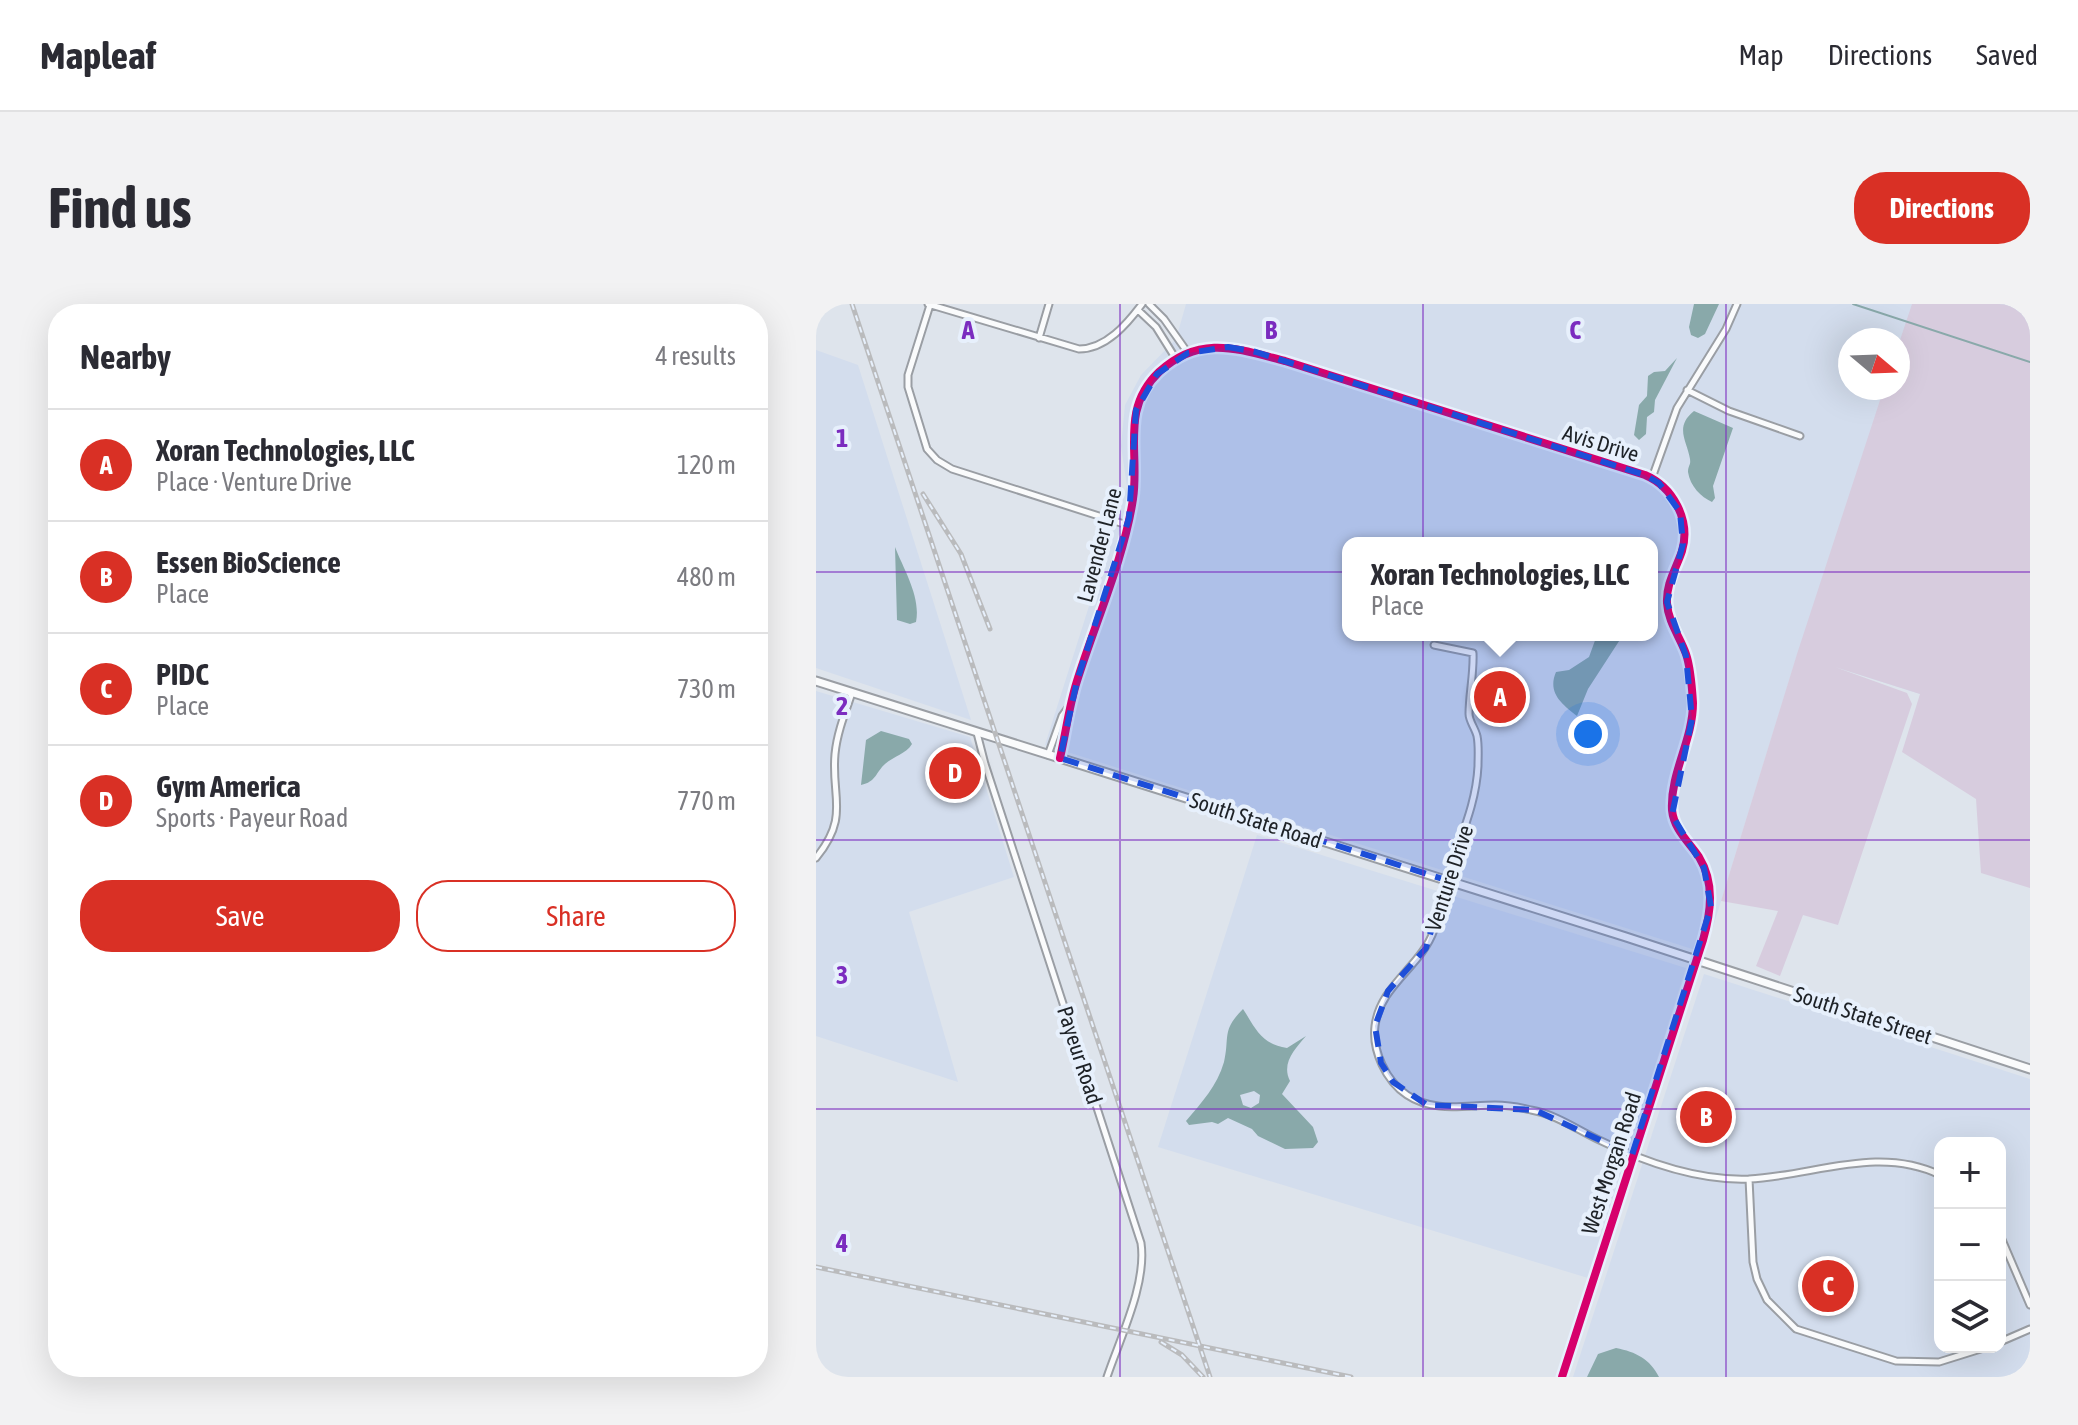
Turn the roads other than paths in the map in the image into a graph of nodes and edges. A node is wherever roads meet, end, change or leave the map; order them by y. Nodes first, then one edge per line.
1 (929, 304) edge
2 (1049, 304) edge
3 (1142, 304) edge
4 (1149, 304) edge
5 (1737, 304) edge
6 (1138, 310) junction
7 (1039, 338) junction
8 (1188, 353) junction
9 (1276, 358) joint
10 (1176, 359) junction
11 (1687, 390) junction
12 (1800, 436) dead end
13 (1652, 478) junction
14 (1127, 525) junction
15 (1434, 645) dead end
16 (816, 681) edge
17 (852, 693) junction
18 (1070, 704) junction
19 (977, 733) junction
20 (1048, 755) junction
21 (1060, 758) junction
22 (816, 858) edge
23 (1446, 880) junction
24 (1696, 960) junction
25 (2030, 1069) edge
26 (1632, 1155) junction
27 (1934, 1173) edge
28 (1749, 1179) junction
29 (2006, 1249) edge
30 (2030, 1305) edge
31 (2030, 1329) edge
32 (2006, 1339) edge
33 (1968, 1353) edge
34 (1107, 1377) edge
35 (1562, 1377) edge

1 - 7 street
1 - 14 street
2 - 7 street
3 - 6 street
4 - 8 street
5 - 11 street
6 - 7 street
6 - 10 street
8 - 9 street, Lavender Lane
8 - 10 street, Lavender Lane
9 - 13 street, Avis Drive
10 - 14 street, Lavender Lane
11 - 12 street
11 - 13 street
13 - 24 street, Avis Drive
14 - 18 street, Lavender Lane
15 - 23 street, Venture Drive
16 - 17 main road, South State Road
17 - 19 main road, South State Road
17 - 22 street
18 - 20 street, Lavender Lane
18 - 21 street, Lavender Lane
19 - 20 main road, South State Road
19 - 34 street, Payeur Road
20 - 21 main road, South State Road
21 - 23 main road, South State Road
23 - 24 main road, South State Road
23 - 26 street, Venture Drive
24 - 25 main road, South State Street
24 - 26 street, West Morgan Road
26 - 28 street, Venture Drive
26 - 35 street, West Morgan Road
27 - 28 street, Venture Drive
28 - 33 street
29 - 30 street
31 - 32 street

